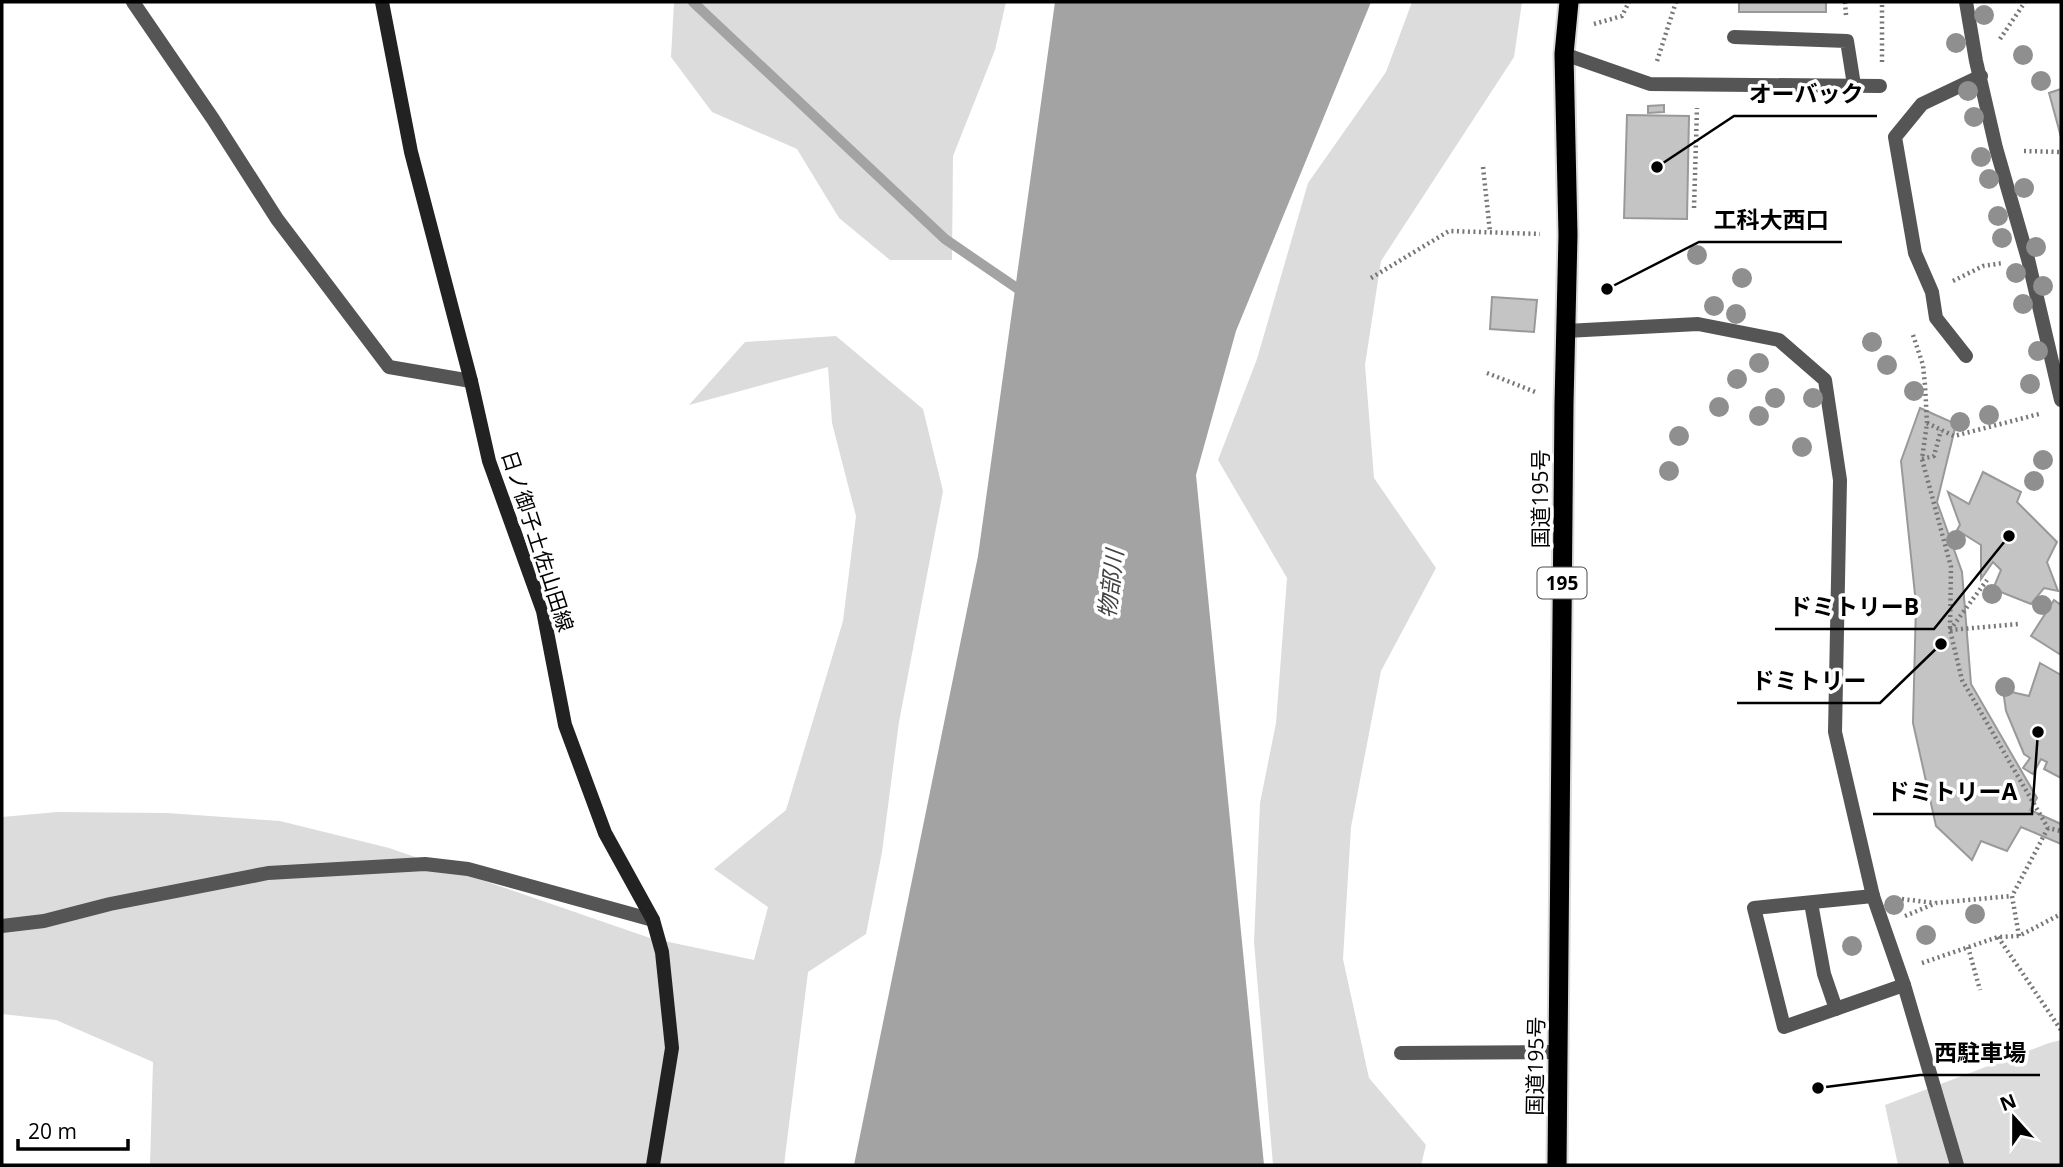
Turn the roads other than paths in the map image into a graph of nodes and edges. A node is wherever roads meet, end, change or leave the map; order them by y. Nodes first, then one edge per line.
1 (133, 2) edge
2 (382, 2) edge
3 (1569, 2) edge
4 (1966, 2) edge
5 (1734, 37) dead end
6 (1564, 54) junction
7 (1981, 76) junction
8 (1854, 85) junction
9 (1881, 86) road end
10 (1566, 331) junction
11 (1966, 356) dead end
12 (471, 381) junction
13 (2061, 400) edge
14 (1873, 896) junction
15 (1811, 903) junction
16 (653, 920) junction
17 (2, 926) edge
18 (1904, 985) junction
19 (1836, 1009) junction
20 (1558, 1052) junction
21 (1401, 1053) dead end
22 (653, 1165) edge
23 (1557, 1165) edge
24 (1957, 1165) edge

1 - 12 street
2 - 12 main road, 日ノ御子土佐山田線
3 - 6 highway, 国道195号 / 195
4 - 7 street
5 - 8 street
6 - 8 street
6 - 10 highway, 国道195号 / 195
7 - 11 street
7 - 13 street
8 - 9 street
10 - 14 street
10 - 20 highway, 国道195号 / 195
12 - 16 main road, 日ノ御子土佐山田線
14 - 15 street
14 - 18 street
15 - 19 street
15 - 19 street
16 - 17 street
16 - 22 main road, 日ノ御子土佐山田線
18 - 19 street
18 - 24 street
20 - 21 street
20 - 23 highway, 国道195号 / 195

